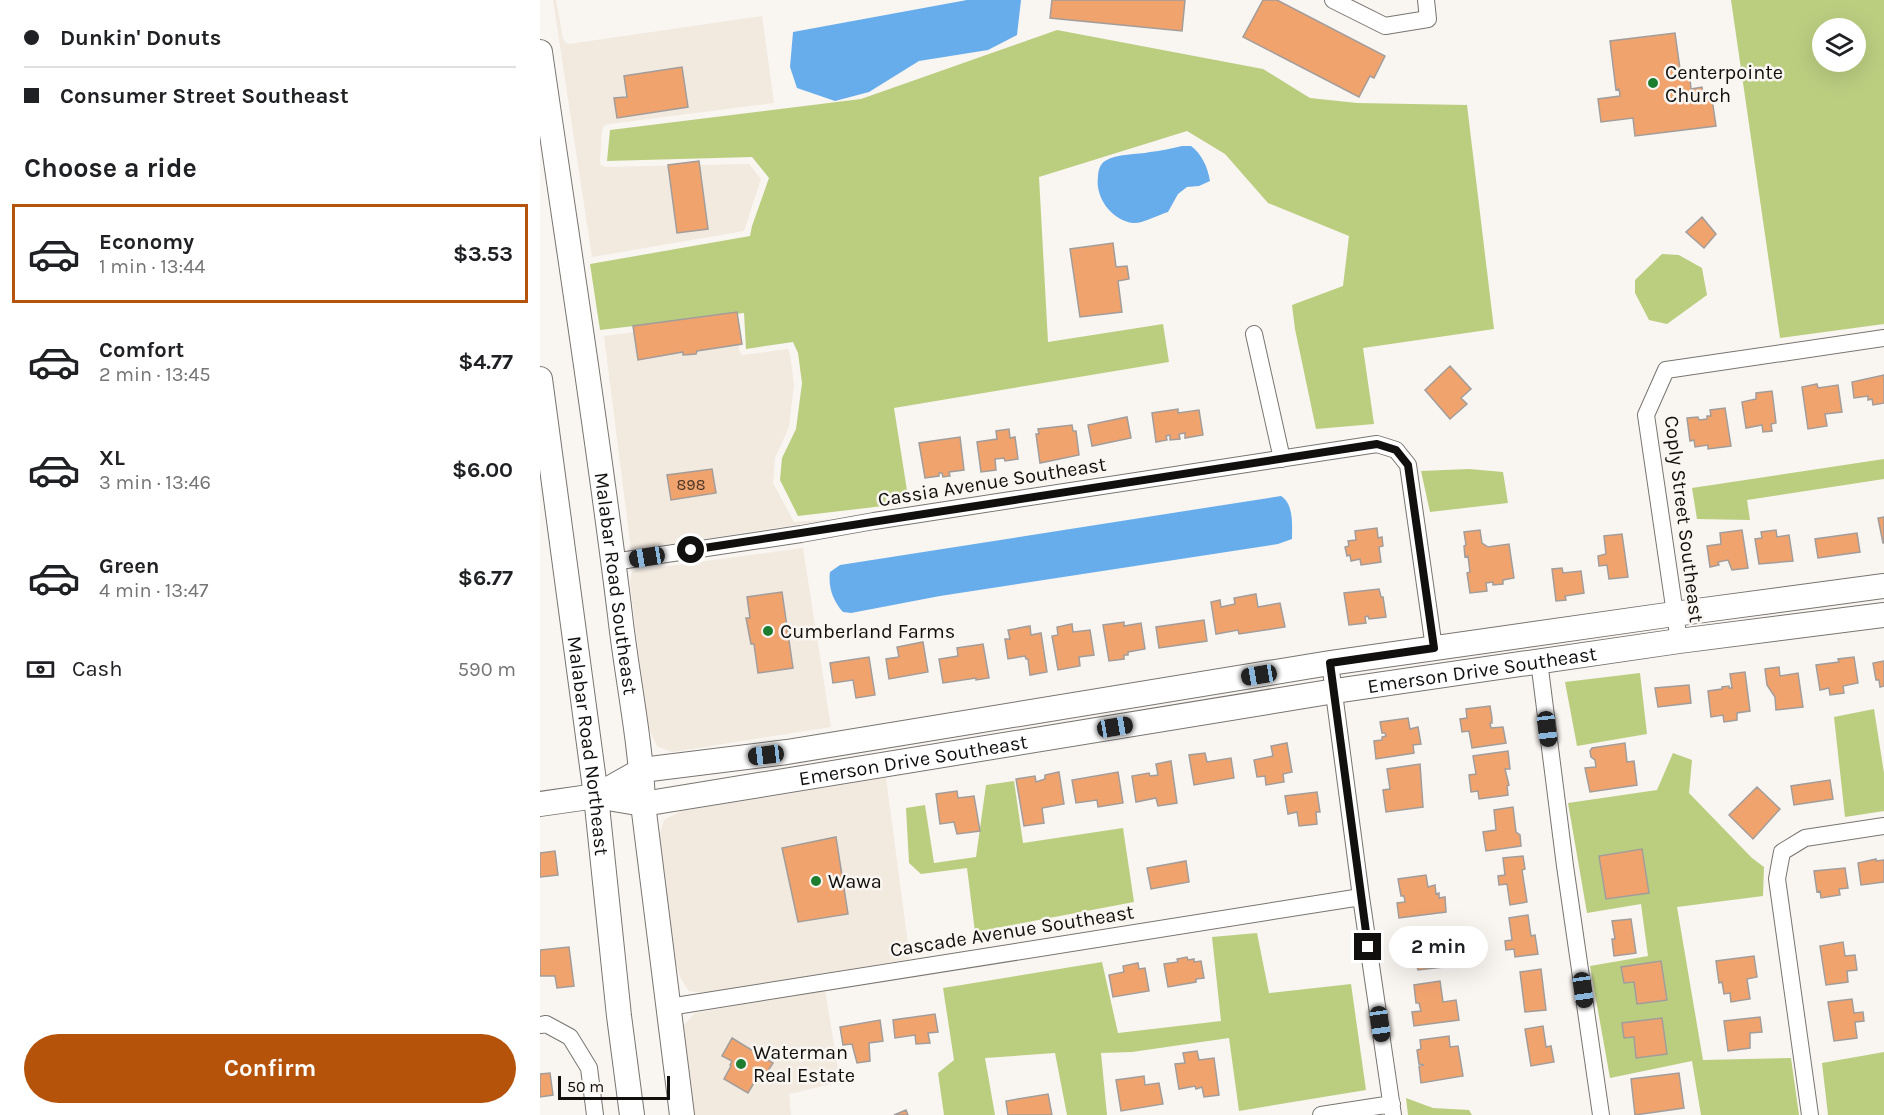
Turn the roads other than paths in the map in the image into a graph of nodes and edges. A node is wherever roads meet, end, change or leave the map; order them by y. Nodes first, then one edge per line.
1 (1334, 0) edge
2 (1426, 0) edge
3 (540, 52) edge
4 (548, 163) edge
5 (1254, 333) dead end
6 (1884, 338) edge
7 (540, 379) edge
8 (1282, 459) junction
9 (613, 562) junction
10 (1884, 586) edge
11 (1674, 614) junction
12 (1884, 615) edge
13 (1679, 641) junction
14 (1434, 648) junction
15 (1539, 661) junction
16 (1330, 663) junction
17 (1335, 691) junction
18 (642, 771) junction
19 (596, 796) junction
20 (540, 804) edge
21 (643, 804) junction
22 (1884, 826) edge
23 (1361, 897) junction
24 (669, 1007) junction
25 (540, 1025) edge
26 (1392, 1109) edge
27 (595, 1115) edge
28 (632, 1115) edge
29 (682, 1115) edge
30 (1321, 1115) edge
31 (1601, 1115) edge
32 (1810, 1115) edge

1 - 2 street
3 - 4 street, Malabar Road Southeast
4 - 9 street, Malabar Road Southeast
5 - 8 street
6 - 11 street, Coply Street Southeast
7 - 19 street, Malabar Road Northeast
8 - 9 street, Cassia Avenue Southeast
8 - 14 street, Cassia Avenue Southeast
9 - 18 street, Malabar Road Southeast
10 - 11 street, Emerson Drive Southeast
11 - 13 street, Coply Street Southeast
11 - 14 street, Emerson Drive Southeast
12 - 13 street, Emerson Drive Southeast
13 - 15 street, Emerson Drive Southeast
14 - 16 street, Emerson Drive Southeast
15 - 17 street, Emerson Drive Southeast
15 - 31 street
16 - 17 street
16 - 18 street, Emerson Drive Southeast
17 - 21 street, Emerson Drive Southeast
17 - 23 street
18 - 19 street, Emerson Drive Southeast
18 - 21 street, Malabar Road Southeast
19 - 20 street
19 - 21 street, Emerson Drive Southeast
19 - 28 street, Malabar Road Northeast
21 - 24 street, Malabar Road Southeast
22 - 32 street
23 - 24 street, Cascade Avenue Southeast
23 - 26 street
24 - 29 street, Malabar Road Southeast
25 - 27 street
26 - 30 street

